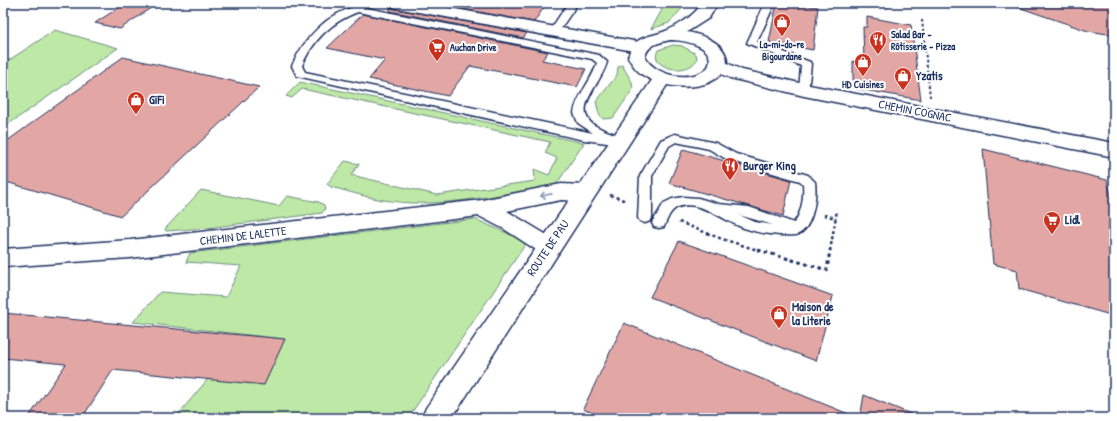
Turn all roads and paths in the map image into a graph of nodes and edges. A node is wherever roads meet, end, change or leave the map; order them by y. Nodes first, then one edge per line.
1 (396, 3) edge
2 (573, 3) edge
3 (770, 3) edge
4 (892, 3) edge
5 (887, 7) dead end
6 (707, 9) edge
7 (922, 20) dead end
8 (554, 32) junction
9 (670, 35) junction
10 (707, 44) junction
11 (639, 47) junction
12 (718, 66) junction
13 (662, 79) junction
14 (804, 90) junction
15 (931, 113) junction
16 (622, 140) junction
17 (1114, 150) edge
18 (585, 193) junction
19 (482, 208) junction
20 (645, 218) dead end
21 (659, 223) dead end
22 (549, 247) junction
23 (3, 258) edge
24 (436, 418) edge

1 - 8 street
2 - 8 lane
3 - 14 lane
4 - 5 path
6 - 9 street
6 - 10 street
7 - 15 path
8 - 11 street
9 - 10 street
9 - 11 street
10 - 12 street
11 - 13 street
12 - 13 street
12 - 14 street, CHEMIN COGNAC
13 - 16 street, ROUTE DE PAU
14 - 15 street, CHEMIN COGNAC
15 - 17 street, CHEMIN COGNAC
16 - 16 lane
16 - 18 street, ROUTE DE PAU
18 -> 19 street, CHEMIN DE LALETTE
18 - 22 street, ROUTE DE PAU
19 - 22 street
19 - 23 street, CHEMIN DE LALETTE
20 - 21 lane
22 - 24 street, ROUTE DE PAU

